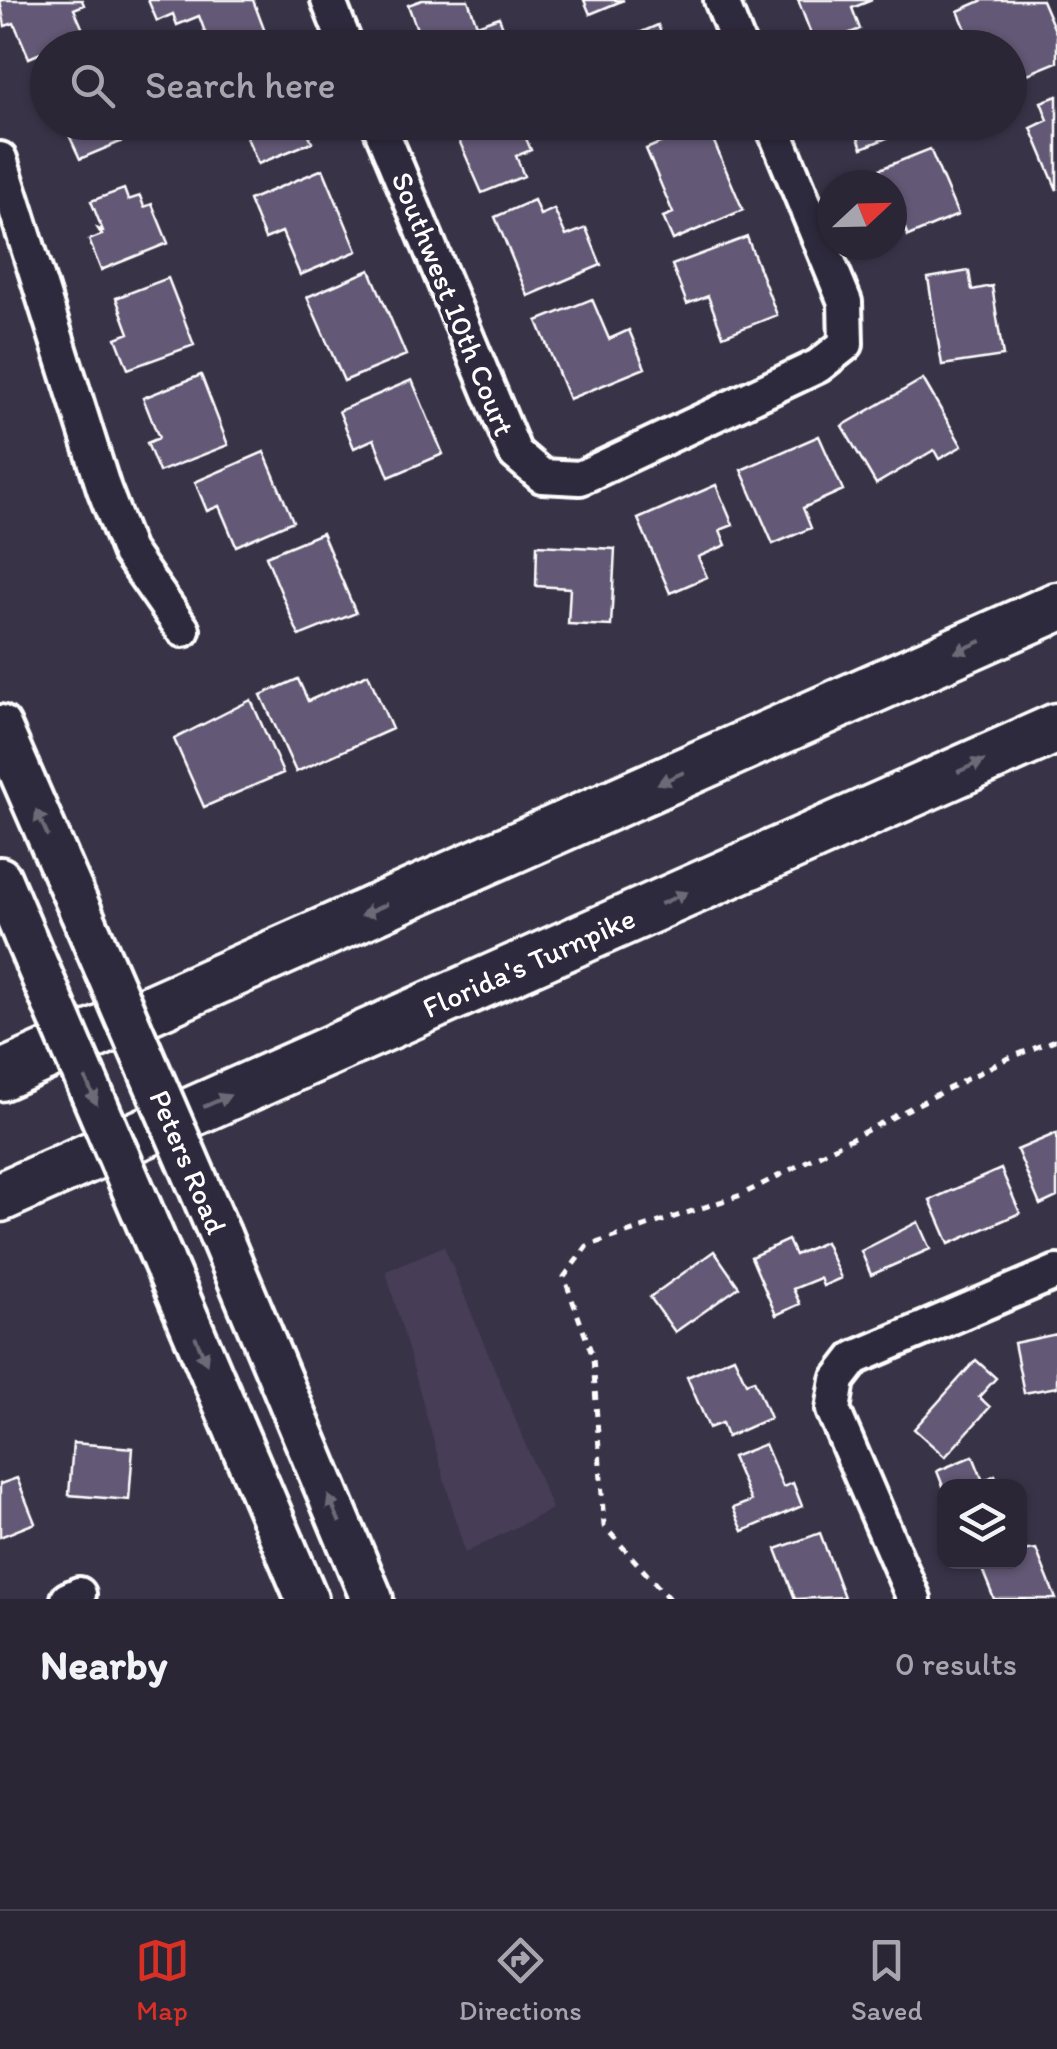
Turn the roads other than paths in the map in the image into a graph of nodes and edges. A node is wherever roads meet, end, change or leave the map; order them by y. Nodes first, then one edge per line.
1 (328, 0) edge
2 (721, 0) edge
3 (340, 30) edge
4 (733, 30) edge
5 (385, 140) edge
6 (778, 140) edge
7 (0, 159) edge
8 (1057, 607) edge
9 (183, 630) dead end
10 (0, 726) edge
11 (1057, 728) edge
12 (0, 878) edge
13 (0, 1076) edge
14 (0, 1197) edge
15 (1057, 1272) edge
16 (308, 1599) edge
17 (372, 1599) edge
18 (914, 1599) edge

1 - 3 street
2 - 4 street
5 - 6 street, Southwest 10th Court
7 - 9 street
8 -> 13 highway
17 -> 10 main road, Peters Road, bridge
14 -> 11 highway, Florida's Turnpike
12 -> 16 main road, Peters Road, bridge
15 - 18 street

